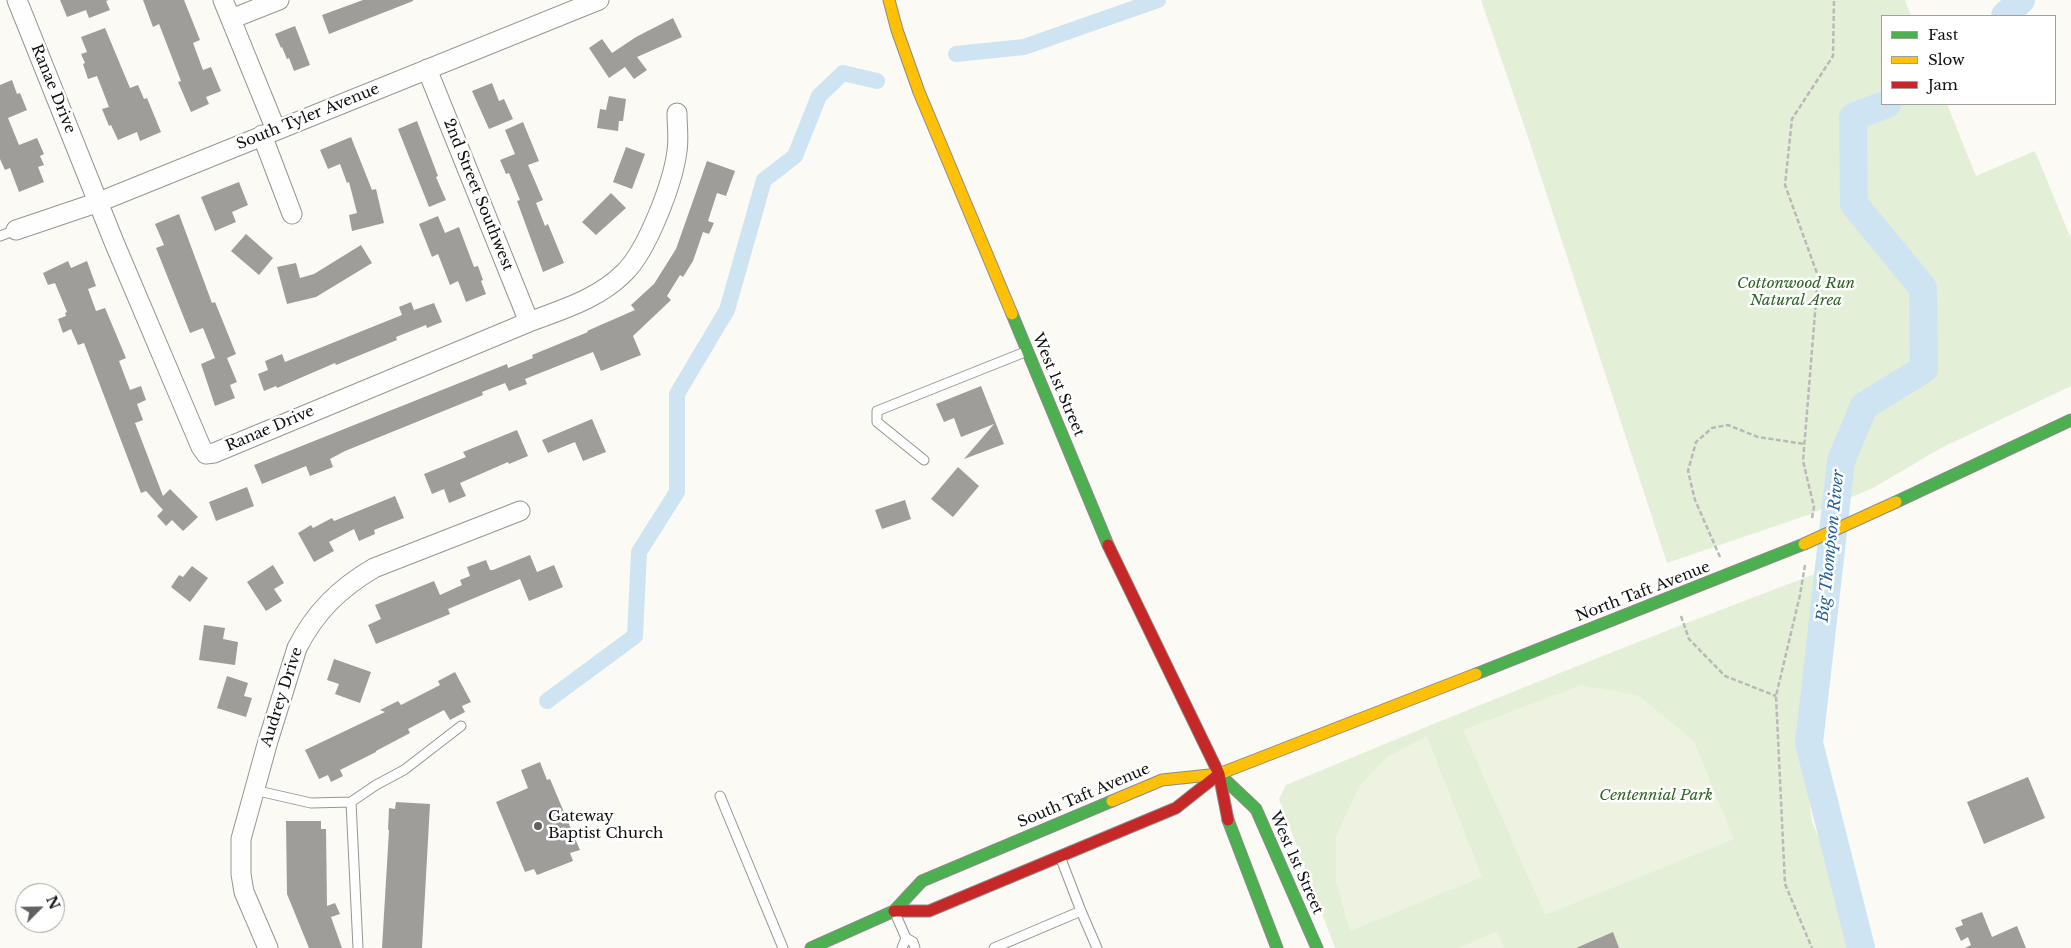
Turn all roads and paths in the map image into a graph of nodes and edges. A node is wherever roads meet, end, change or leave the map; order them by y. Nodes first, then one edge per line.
1 (17, 0) edge
2 (223, 0) edge
3 (279, 0) edge
4 (599, 0) edge
5 (889, 0) edge
6 (1834, 0) edge
7 (231, 19) junction
8 (427, 69) junction
9 (677, 112) dead end
10 (269, 133) junction
11 (99, 202) junction
12 (292, 214) dead end
13 (8, 233) edge
14 (529, 322) junction
15 (1027, 351) junction
16 (2071, 420) edge
17 (1804, 444) junction
18 (924, 460) dead end
19 (520, 511) dead end
20 (1811, 527) dead end
21 (1806, 556) dead end
22 (1728, 575) junction
23 (1674, 597) junction
24 (1776, 696) junction
25 (461, 726) dead end
26 (1219, 774) junction
27 (254, 790) junction
28 (720, 796) dead end
29 (351, 802) junction
30 (1060, 856) junction
31 (894, 911) junction
32 (1081, 911) junction
33 (906, 938) junction
34 (268, 948) edge
35 (358, 948) edge
36 (784, 948) edge
37 (811, 948) edge
38 (902, 948) edge
39 (915, 948) edge
40 (994, 948) edge
41 (1097, 948) edge
42 (1277, 948) edge
43 (1317, 948) edge
44 (1812, 948) edge

1 - 11 street, Ranae Drive
2 - 7 street
3 - 7 street
4 - 8 street, South Tyler Avenue
5 - 15 main road, West 1st Street
6 - 17 path
7 - 10 street
8 - 10 street, South Tyler Avenue
8 - 14 street, 2nd Street Southwest
9 - 14 street, Ranae Drive
10 - 11 street, South Tyler Avenue
10 - 12 street
11 - 13 street, South Tyler Avenue
11 - 14 street, Ranae Drive
15 - 18 lane
15 - 26 main road, West 1st Street
16 - 22 main road, North Taft Avenue, bridge
17 - 20 path
17 - 22 path
19 - 27 street, Audrey Drive
21 - 24 path
22 - 23 main road, North Taft Avenue
23 - 24 path
23 - 26 main road, North Taft Avenue
24 - 44 path
25 - 29 lane
26 - 30 main road, South Taft Avenue
26 - 31 main road, South Taft Avenue
26 - 42 main road, West 1st Street
26 - 43 main road, West 1st Street
27 - 29 lane
27 - 34 street, Audrey Drive
28 - 36 lane
29 - 35 lane
30 - 31 main road, South Taft Avenue
30 - 32 lane
31 - 33 lane
31 - 37 main road, South Taft Avenue
32 - 40 lane
32 - 41 lane
33 - 38 lane
33 - 39 lane

